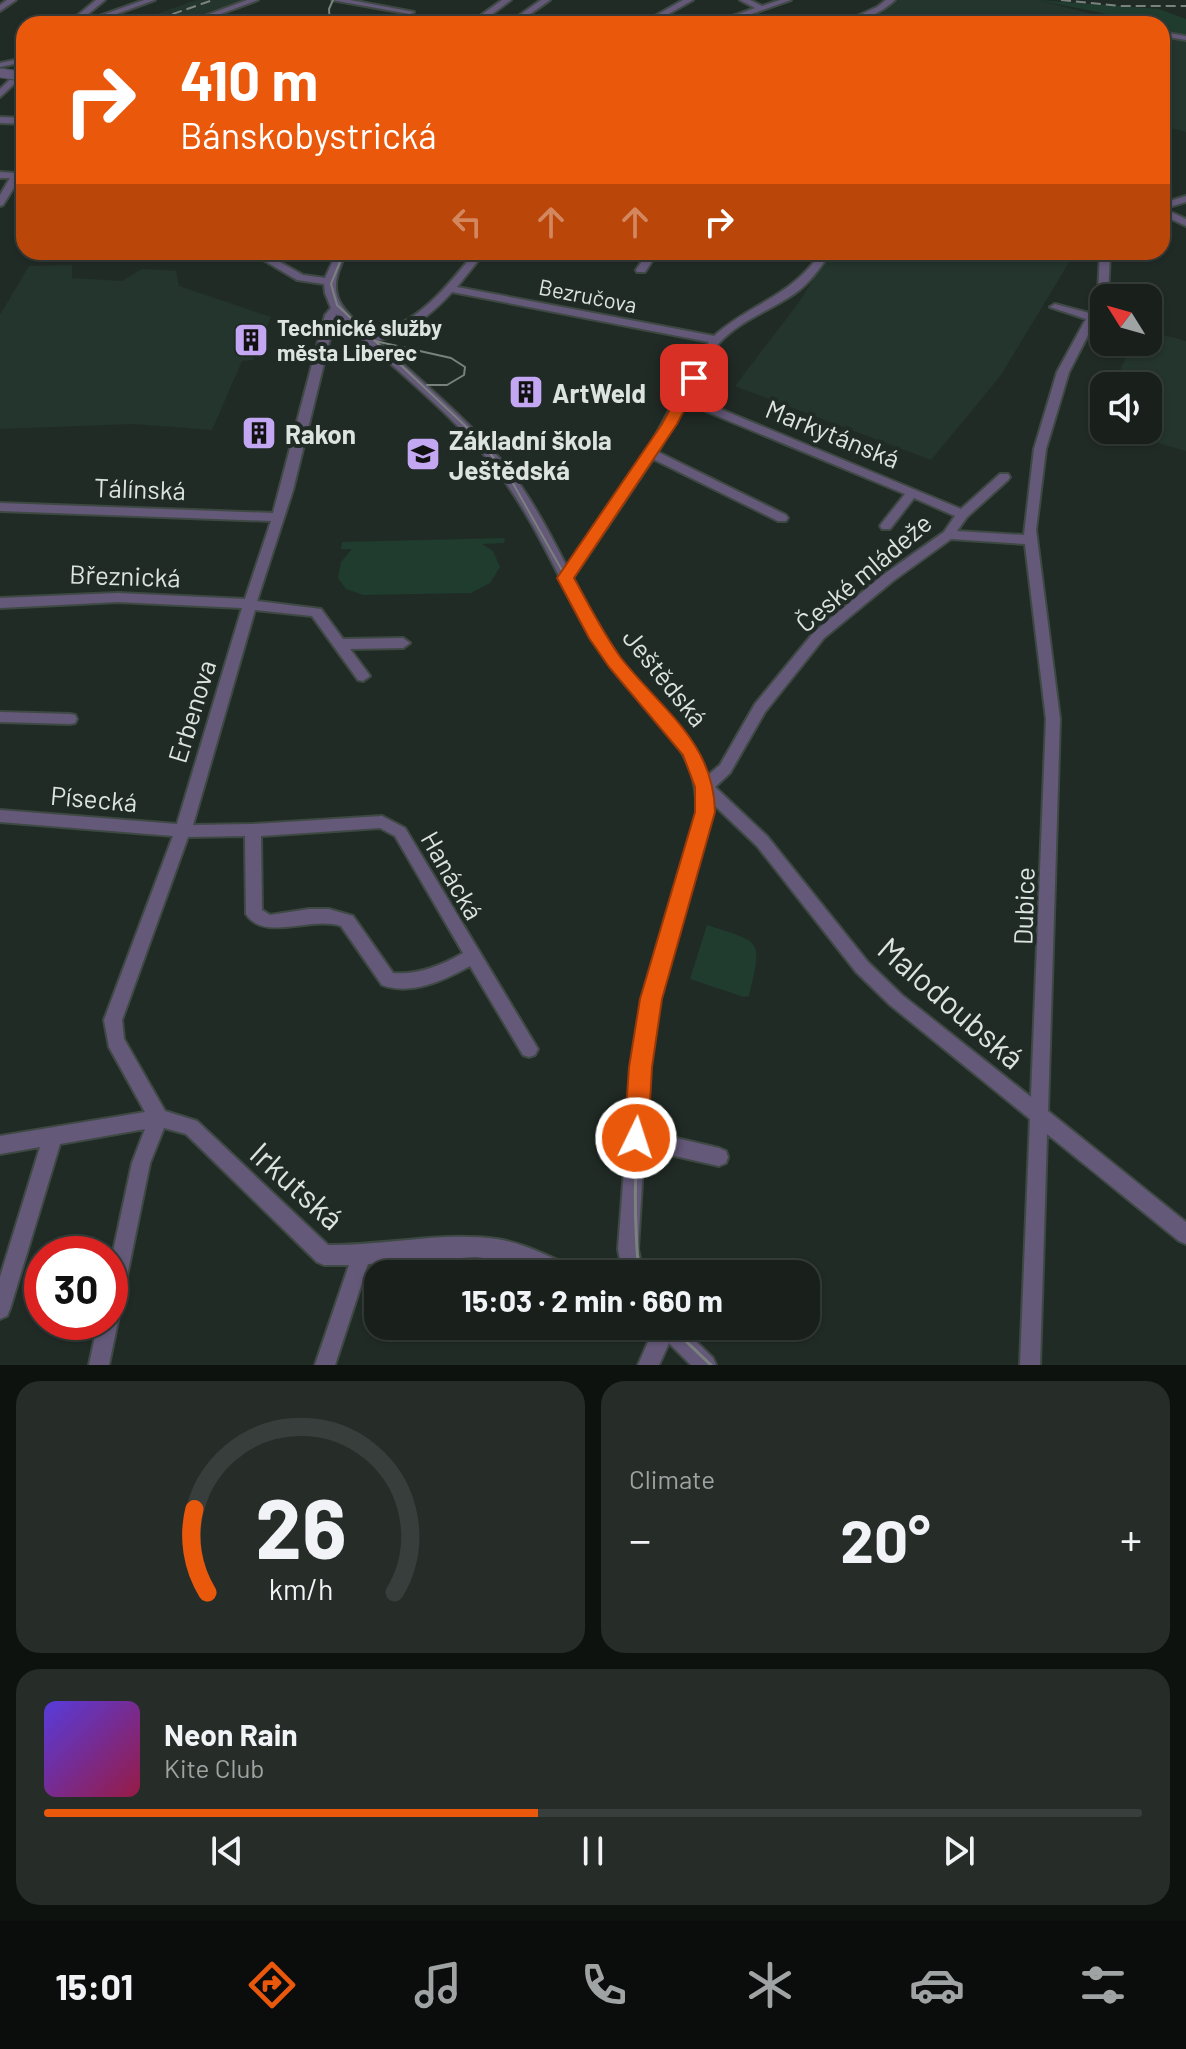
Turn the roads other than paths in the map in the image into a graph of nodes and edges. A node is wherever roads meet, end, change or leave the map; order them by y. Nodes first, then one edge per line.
1 (12, 0) edge
2 (101, 0) edge
3 (151, 0) edge
4 (254, 0) edge
5 (335, 0) edge
6 (401, 0) edge
7 (507, 0) edge
8 (546, 0) edge
9 (689, 0) edge
10 (744, 0) edge
11 (787, 0) edge
12 (891, 0) edge
13 (0, 9) edge
14 (389, 9) junction
15 (763, 9) junction
16 (83, 16) edge
17 (98, 16) edge
18 (209, 16) edge
19 (380, 16) edge
20 (429, 16) dead end
21 (485, 16) edge
22 (523, 16) edge
23 (660, 16) edge
24 (741, 16) edge
25 (863, 16) edge
26 (16, 79) edge
27 (0, 94) edge
28 (16, 179) edge
29 (3, 198) edge
30 (269, 260) edge
31 (338, 260) edge
32 (474, 260) edge
33 (648, 260) edge
34 (822, 260) edge
35 (1105, 260) edge
36 (641, 270) dead end
37 (328, 281) junction
38 (1104, 284) edge
39 (452, 289) junction
40 (1055, 307) dead end
41 (336, 308) junction
42 (1090, 316) edge
43 (1090, 321) edge
44 (370, 339) junction
45 (716, 340) junction
46 (683, 398) junction
47 (651, 453) junction
48 (1004, 477) dead end
49 (913, 492) junction
50 (0, 507) edge
51 (963, 514) junction
52 (278, 517) junction
53 (782, 518) dead end
54 (886, 526) dead end
55 (948, 535) junction
56 (1029, 540) junction
57 (566, 578) junction
58 (0, 603) edge
59 (250, 603) junction
60 (403, 643) dead end
61 (340, 644) junction
62 (363, 676) dead end
63 (0, 717) edge
64 (70, 719) dead end
65 (705, 787) junction
66 (0, 816) edge
67 (253, 830) junction
68 (183, 831) junction
69 (472, 956) junction
70 (529, 1049) dead end
71 (159, 1118) junction
72 (1041, 1118) junction
73 (53, 1136) junction
74 (636, 1138) junction
75 (0, 1145) edge
76 (719, 1157) dead end
77 (1186, 1234) edge
78 (126, 1236) edge
79 (361, 1257) junction
80 (529, 1260) edge
81 (630, 1260) edge
82 (0, 1309) edge
83 (104, 1340) edge
84 (660, 1340) edge
85 (680, 1340) edge
86 (99, 1365) edge
87 (325, 1365) edge
88 (648, 1365) edge
89 (706, 1365) edge
90 (1030, 1365) edge

1 - 13 street
2 - 16 street
3 - 17 street
4 - 18 street
5 - 14 street
6 - 14 street
7 - 21 street
8 - 22 street
9 - 23 street
10 - 15 street
11 - 15 street
12 - 25 street
14 - 19 street
14 - 20 street
15 - 24 street
26 - 27 street
28 - 29 street
30 - 37 street
31 - 37 street
32 - 39 street
33 - 36 street
34 - 45 street
35 - 38 street
37 - 41 street
39 - 44 street
39 - 45 street, Bezručova
40 - 42 street
41 - 44 street, Ještědská
41 - 52 street, Erbenova
43 - 56 street, Dubice
44 - 57 street, Ještědská
45 - 46 street
46 - 47 street
46 - 49 street, Markytánská
47 - 53 street
47 - 57 street
48 - 51 street, České mládeže
49 - 51 street, Markytánská
49 - 54 street
50 - 52 street, Tálínská
51 - 55 street, České mládeže
52 - 59 street, Erbenova
55 - 56 street
55 - 65 street, České mládeže
56 - 72 street, Dubice
57 - 65 street, Ještědská
58 - 59 street, Březnická
59 - 61 street, Březnická
59 - 68 street, Erbenova
60 - 61 street
61 - 62 street, Březnická
63 - 64 street
65 - 72 street, Malodoubská
65 - 74 street, Ještědská
66 - 68 street, Písecká
67 - 68 street, Hanácká
67 - 69 street, Hanácká
67 - 69 street
68 - 71 street, Erbenova
69 - 70 street, Hanácká
71 - 73 street
71 - 78 street
71 - 79 street, Irkutská
72 - 77 street, Malodoubská
72 - 90 street, Dubice
73 - 75 street
73 - 82 street
74 - 76 street
74 - 81 street, Ještědská
79 - 80 street, Irkutská
79 - 87 street
83 - 86 street
84 - 88 street
85 - 89 street

